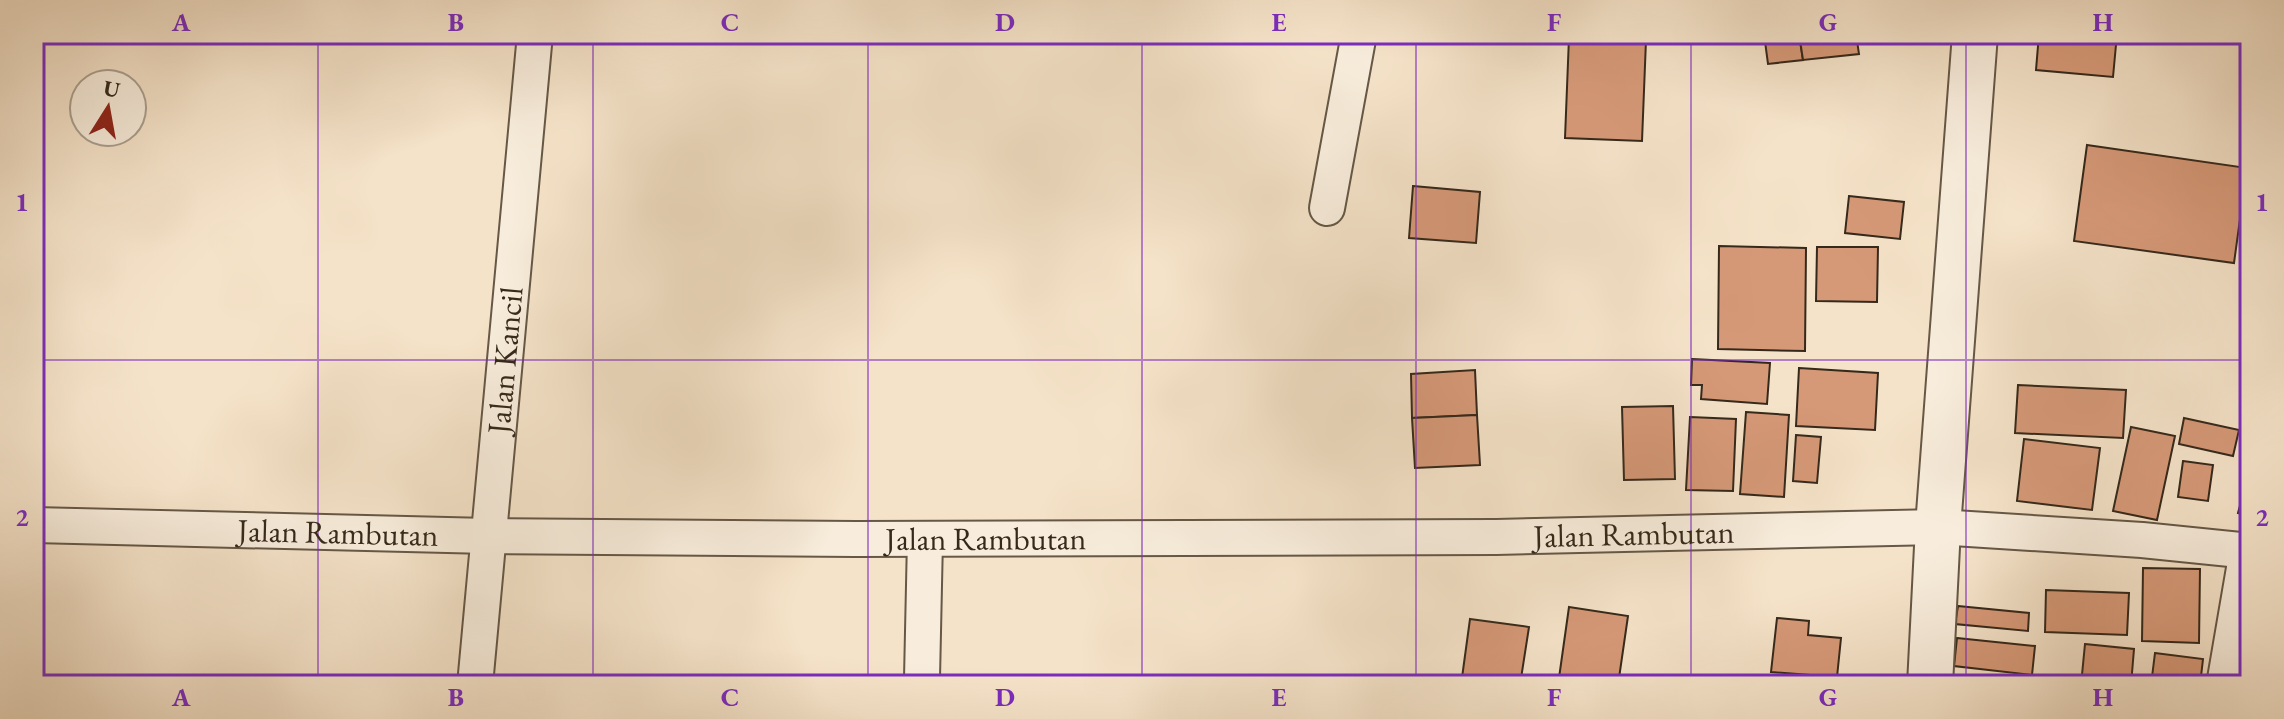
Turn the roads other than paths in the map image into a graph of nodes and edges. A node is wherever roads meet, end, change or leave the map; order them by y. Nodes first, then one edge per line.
1 (535, 34) edge
2 (1359, 34) edge
3 (1975, 34) edge
4 (1327, 208) dead end
5 (34, 525) edge
6 (1938, 527) junction
7 (488, 536) junction
8 (925, 539) junction
9 (2249, 551) edge
10 (922, 678) dead end
11 (475, 685) edge
12 (1930, 685) edge
13 (2224, 685) edge

1 - 7 street, Jalan Kancil
2 - 4 street
3 - 6 street
5 - 7 street, Jalan Rambutan
6 - 8 street, Jalan Rambutan
6 - 9 street, Jalan Rambutan
6 - 12 street
7 - 8 street, Jalan Rambutan
7 - 11 street, Jalan Kancil
8 - 10 street
9 - 13 street

